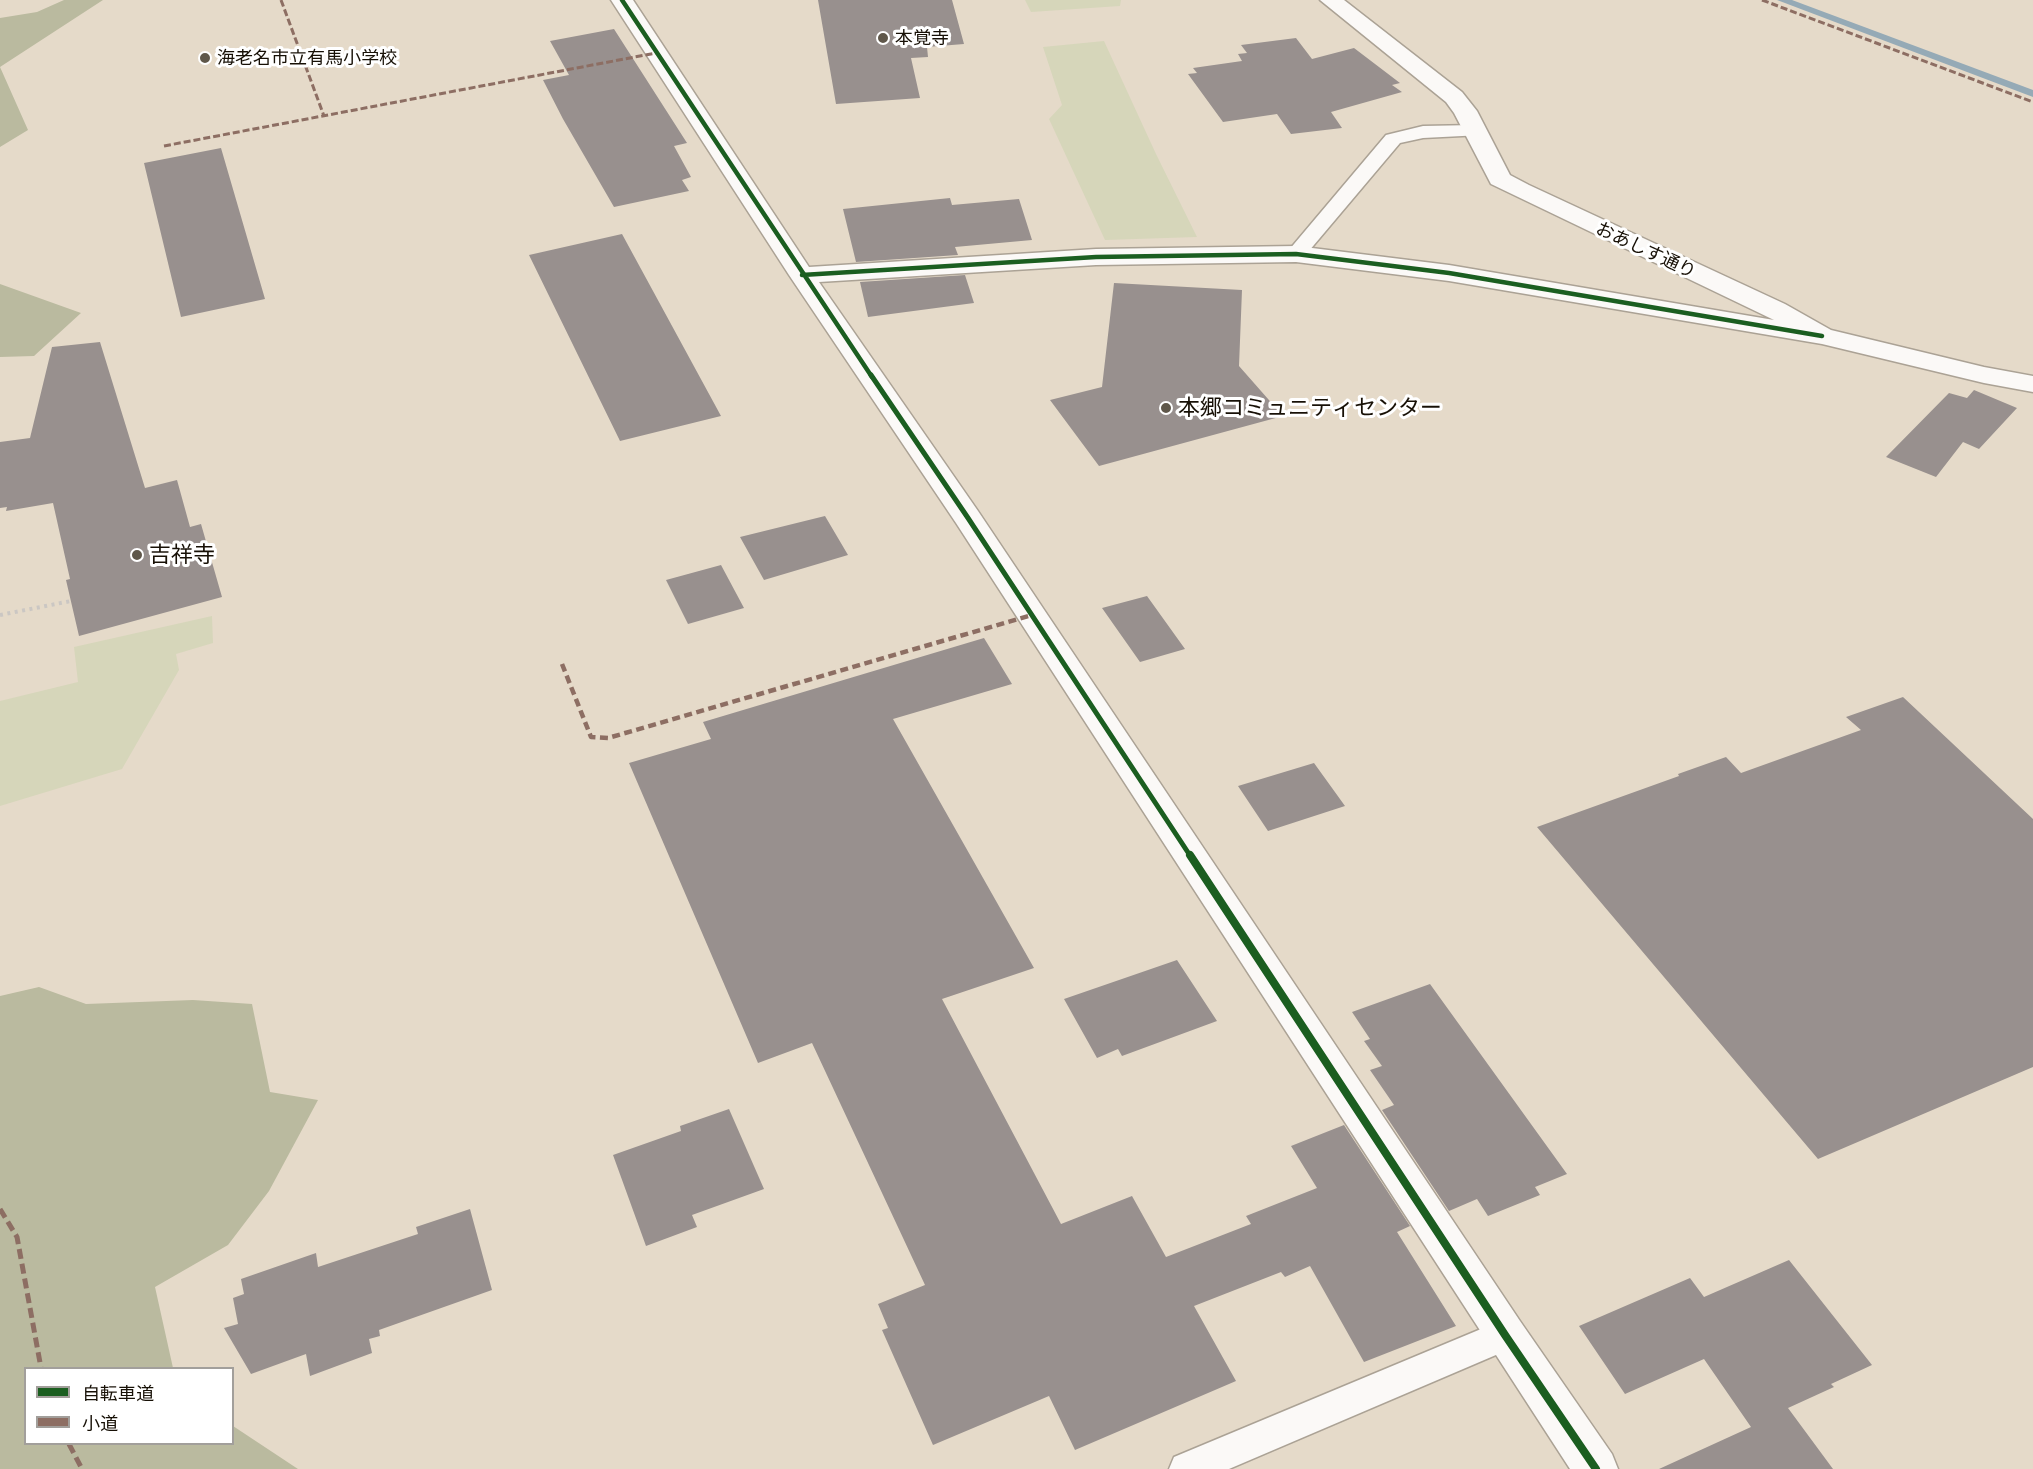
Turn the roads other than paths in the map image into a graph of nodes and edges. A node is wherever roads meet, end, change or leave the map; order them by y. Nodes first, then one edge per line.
1 (622, 0) edge
2 (1331, 0) edge
3 (1475, 131) junction
4 (1296, 254) junction
5 (802, 275) junction
6 (1822, 336) junction
7 (2033, 384) edge
8 (1505, 1335) junction
9 (1187, 1469) edge
10 (1596, 1469) edge

1 - 5 street
2 - 3 street, おあしす通り
3 - 4 lane
3 - 6 street, おあしす通り
4 - 5 street
4 - 6 street
5 - 8 street
6 - 7 street, おあしす通り
8 - 9 lane
8 - 10 street

